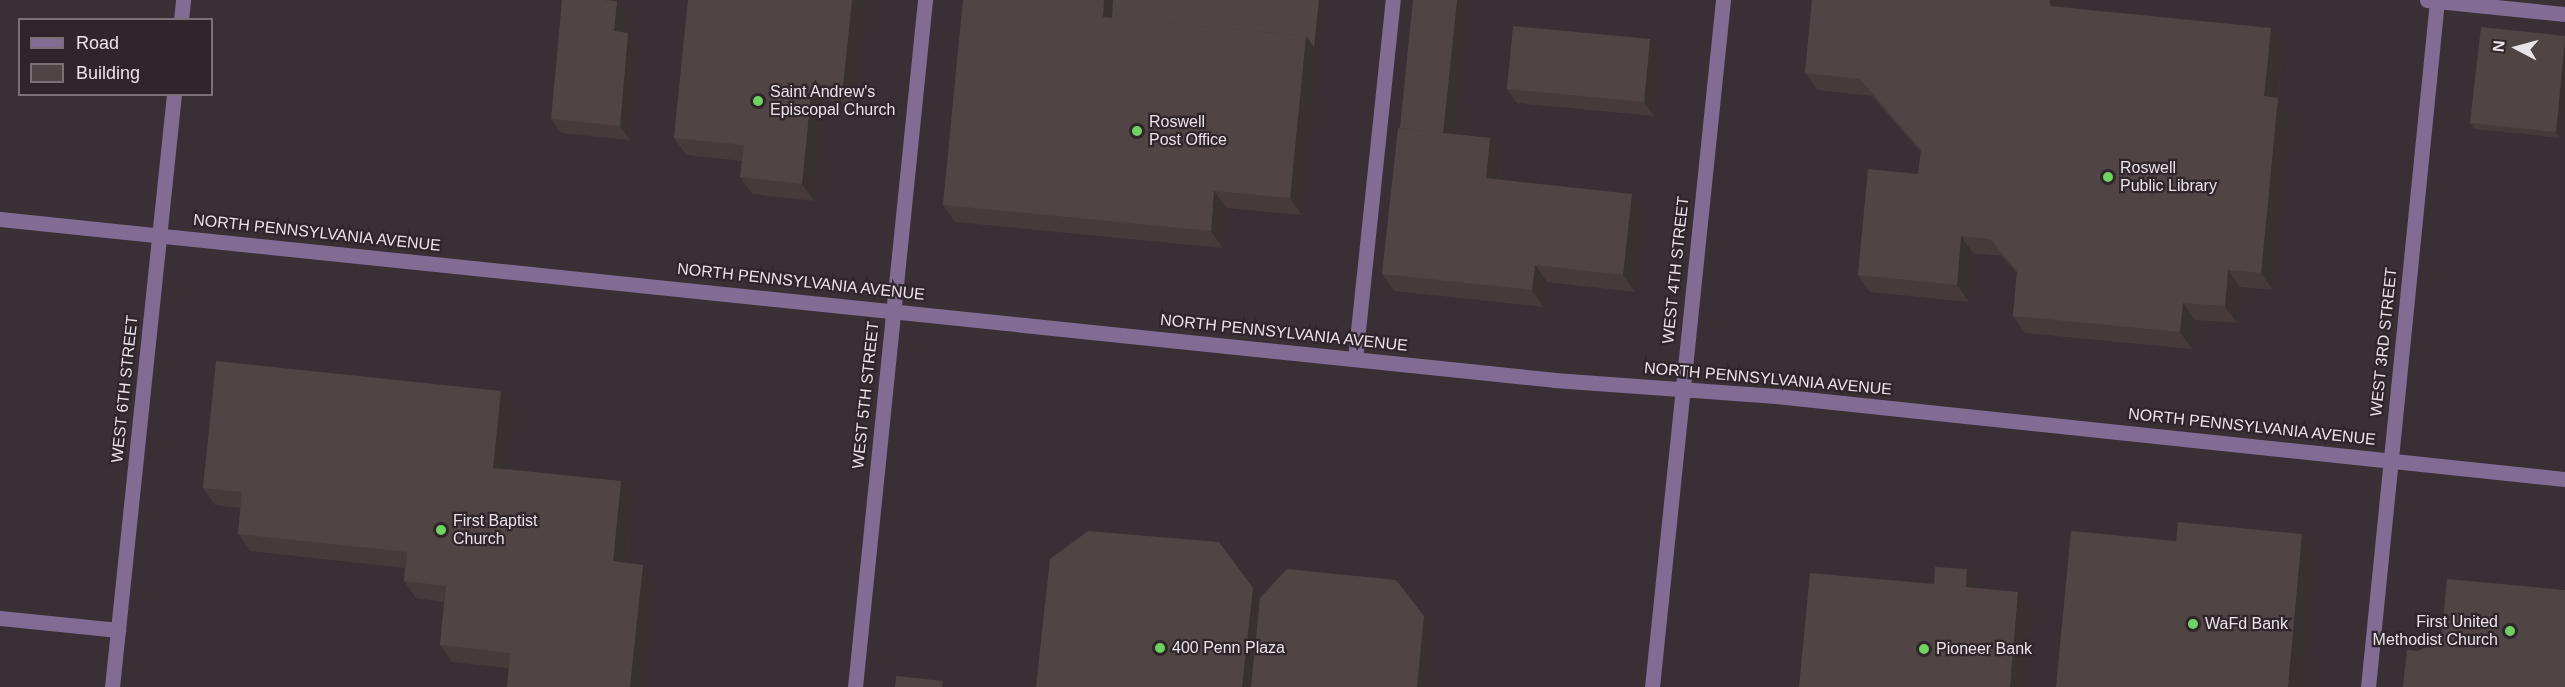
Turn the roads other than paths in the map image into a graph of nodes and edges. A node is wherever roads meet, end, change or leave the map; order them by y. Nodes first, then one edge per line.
1 (183, 0) edge
2 (925, 0) edge
3 (1393, 0) edge
4 (1723, 0) edge
5 (2434, 0) edge
6 (2565, 14) edge
7 (181, 18) edge
8 (174, 96) edge
9 (0, 219) edge
10 (159, 235) junction
11 (893, 310) junction
12 (1355, 359) junction
13 (1682, 388) junction
14 (2390, 460) junction
15 (2565, 479) edge
16 (0, 618) edge
17 (118, 630) junction
18 (112, 687) edge
19 (855, 687) edge
20 (1652, 687) edge
21 (2368, 687) edge

1 - 7 street
2 - 11 street, WEST 5TH STREET
3 - 12 street
4 - 13 street, WEST 4TH STREET
5 - 6 street
5 - 14 street, WEST 3RD STREET
8 - 10 street, WEST 6TH STREET
9 - 10 street, NORTH PENNSYLVANIA AVENUE
10 - 11 street, NORTH PENNSYLVANIA AVENUE
10 - 17 street, WEST 6TH STREET
11 - 12 street, NORTH PENNSYLVANIA AVENUE
11 - 19 street, WEST 5TH STREET
12 - 13 street, NORTH PENNSYLVANIA AVENUE
13 - 14 street, NORTH PENNSYLVANIA AVENUE
13 - 20 street, WEST 4TH STREET
14 - 15 street, NORTH PENNSYLVANIA AVENUE
14 - 21 street, WEST 3RD STREET
16 - 17 street
17 - 18 street, WEST 6TH STREET

